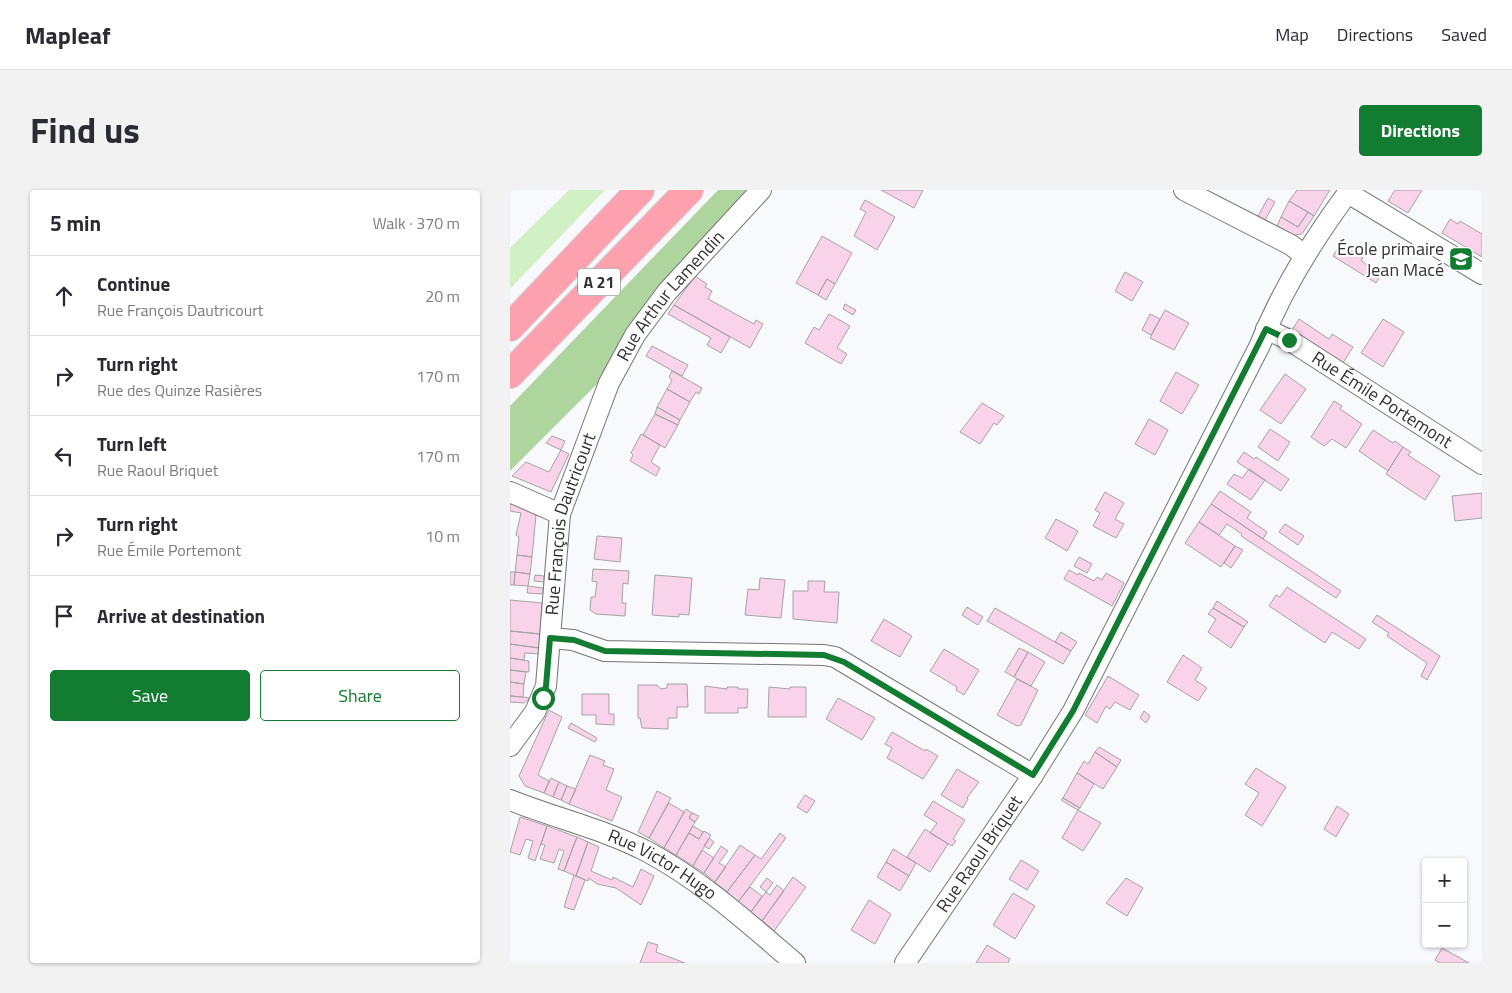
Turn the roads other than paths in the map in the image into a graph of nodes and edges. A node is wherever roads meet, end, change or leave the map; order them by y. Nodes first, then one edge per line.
1 (640, 190) edge
2 (689, 190) edge
3 (761, 190) edge
4 (1184, 190) edge
5 (1349, 191) edge
6 (1304, 255) junction
7 (1482, 274) edge
8 (510, 327) edge
9 (1266, 329) junction
10 (510, 374) edge
11 (597, 413) joint
12 (1477, 461) edge
13 (510, 492) edge
14 (560, 514) junction
15 (550, 638) junction
16 (510, 746) edge
17 (1033, 775) junction
18 (510, 800) edge
19 (795, 963) edge
20 (905, 963) edge

1 - 8 highway, A 21
2 - 10 highway, A 21
3 - 11 street, Rue Arthur Lamendin
4 - 6 street
5 - 6 street, Rue Raoul Briquet
5 - 7 street
6 - 9 street, Rue Raoul Briquet
9 - 12 street, Rue Émile Portemont
9 - 17 street, Rue Raoul Briquet
11 - 14 street, Rue François Dautricourt
13 - 14 street
14 - 15 street, Rue François Dautricourt
15 - 16 street, Rue François Dautricourt
15 - 17 street
17 - 20 street, Rue Raoul Briquet
18 - 19 street, Rue Victor Hugo

